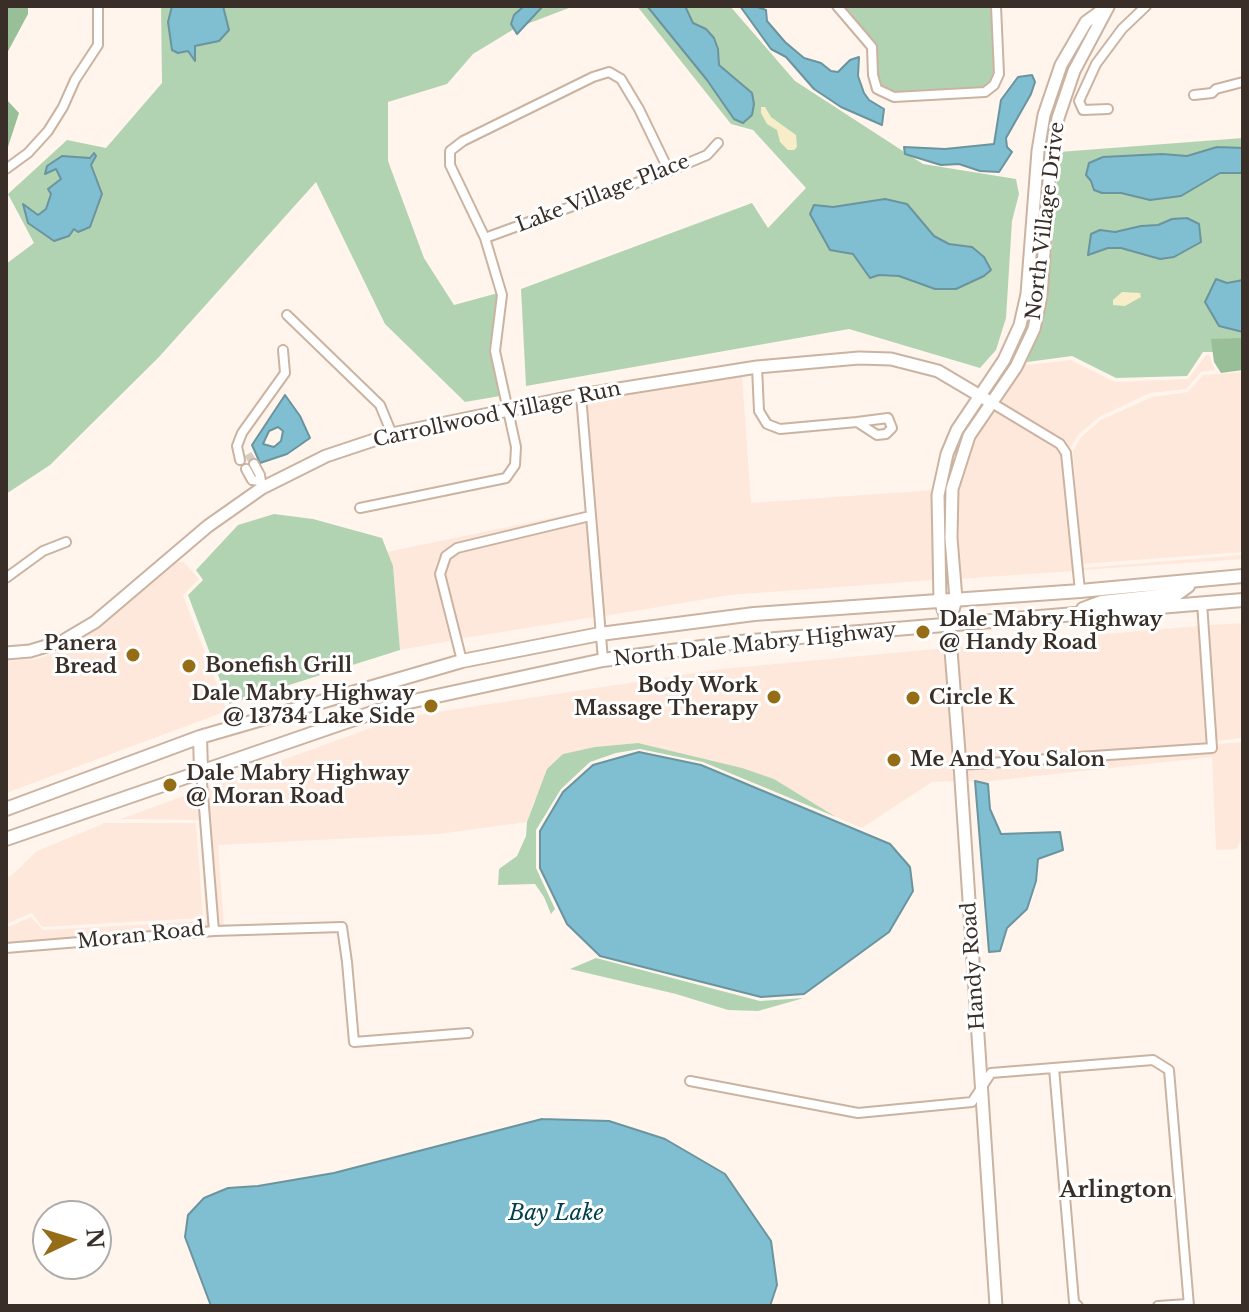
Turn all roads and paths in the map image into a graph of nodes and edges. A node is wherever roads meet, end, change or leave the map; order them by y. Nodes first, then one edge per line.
1 (98, 6) edge
2 (837, 6) edge
3 (996, 6) edge
4 (1108, 6) edge
5 (1146, 6) edge
6 (1243, 82) edge
7 (1194, 95) dead end
8 (1108, 109) dead end
9 (718, 143) dead end
10 (6, 169) edge
11 (669, 171) junction
12 (485, 238) junction
13 (287, 315) dead end
14 (283, 350) dead end
15 (757, 367) junction
16 (581, 395) junction
17 (980, 395) junction
18 (992, 403) junction
19 (509, 409) junction
20 (857, 422) dead end
21 (392, 434) junction
22 (243, 455) tunnel mouth
23 (254, 464) tunnel mouth
24 (246, 469) tunnel mouth
25 (260, 485) junction
26 (938, 495) junction
27 (952, 498) junction
28 (360, 508) dead end
29 (590, 516) junction
30 (66, 542) dead end
31 (1243, 576) edge
32 (6, 578) edge
33 (1190, 581) junction
34 (1080, 591) junction
35 (1243, 593) edge
36 (956, 599) junction
37 (1243, 600) edge
38 (940, 601) junction
39 (1202, 603) junction
40 (1073, 614) junction
41 (949, 625) junction
42 (600, 634) junction
43 (6, 653) edge
44 (603, 660) junction
45 (462, 661) junction
46 (194, 739) junction
47 (960, 765) junction
48 (201, 770) junction
49 (6, 809) edge
50 (6, 839) edge
51 (214, 931) junction
52 (6, 948) edge
53 (468, 1033) dead end
54 (1054, 1068) junction
55 (690, 1081) dead end
56 (982, 1089) junction
57 (1188, 1305) edge
58 (996, 1306) edge
59 (1078, 1306) edge
60 (1158, 1306) edge

1 - 10 street
2 - 3 street
4 - 17 street, North Village Drive
4 - 18 street, North Village Drive
5 - 8 street
6 - 7 street
9 - 11 street, Lake Village Place
11 - 12 street, Lake Village Place
11 - 12 street
12 - 19 street
13 - 21 street
14 - 22 street
15 - 16 street, Carrollwood Village Run
15 - 17 street, Carrollwood Village Run
15 - 20 street
16 - 19 street, Carrollwood Village Run
16 - 29 street
17 - 18 street, Carrollwood Village Run
17 - 26 street, North Village Drive
18 - 27 street, North Village Drive
18 - 34 street
19 - 21 street, Carrollwood Village Run
19 - 28 street
21 - 25 street, Carrollwood Village Run
23 - 25 street
24 - 25 street
25 - 43 street, Carrollwood Village Run
26 - 27 street
26 - 38 street, North Village Drive
27 - 36 street, North Village Drive
29 - 42 street
29 - 45 street
30 - 32 street
31 - 33 main road, North Dale Mabry Highway
33 - 34 main road, North Dale Mabry Highway
33 - 40 main road
34 - 36 main road, North Dale Mabry Highway
35 - 39 main road
36 - 38 main road, North Dale Mabry Highway
36 - 41 street, North Village Drive
37 - 39 main road, North Dale Mabry Highway
38 - 41 street, North Village Drive
38 - 42 main road, North Dale Mabry Highway
39 - 40 main road, North Dale Mabry Highway
39 - 47 street
40 - 41 main road, North Dale Mabry Highway
41 - 44 main road, North Dale Mabry Highway
41 - 47 street, Handy Road
42 - 44 street
42 - 45 main road, North Dale Mabry Highway
44 - 48 main road, North Dale Mabry Highway
45 - 46 main road, North Dale Mabry Highway
46 - 48 main road
46 - 49 main road, North Dale Mabry Highway
47 - 56 street, Handy Road
48 - 50 main road, North Dale Mabry Highway
48 - 51 street, Moran Road
51 - 52 street, Moran Road
51 - 53 street
54 - 56 street
54 - 57 street
54 - 59 street
55 - 56 street
56 - 58 street, Handy Road
57 - 60 street

